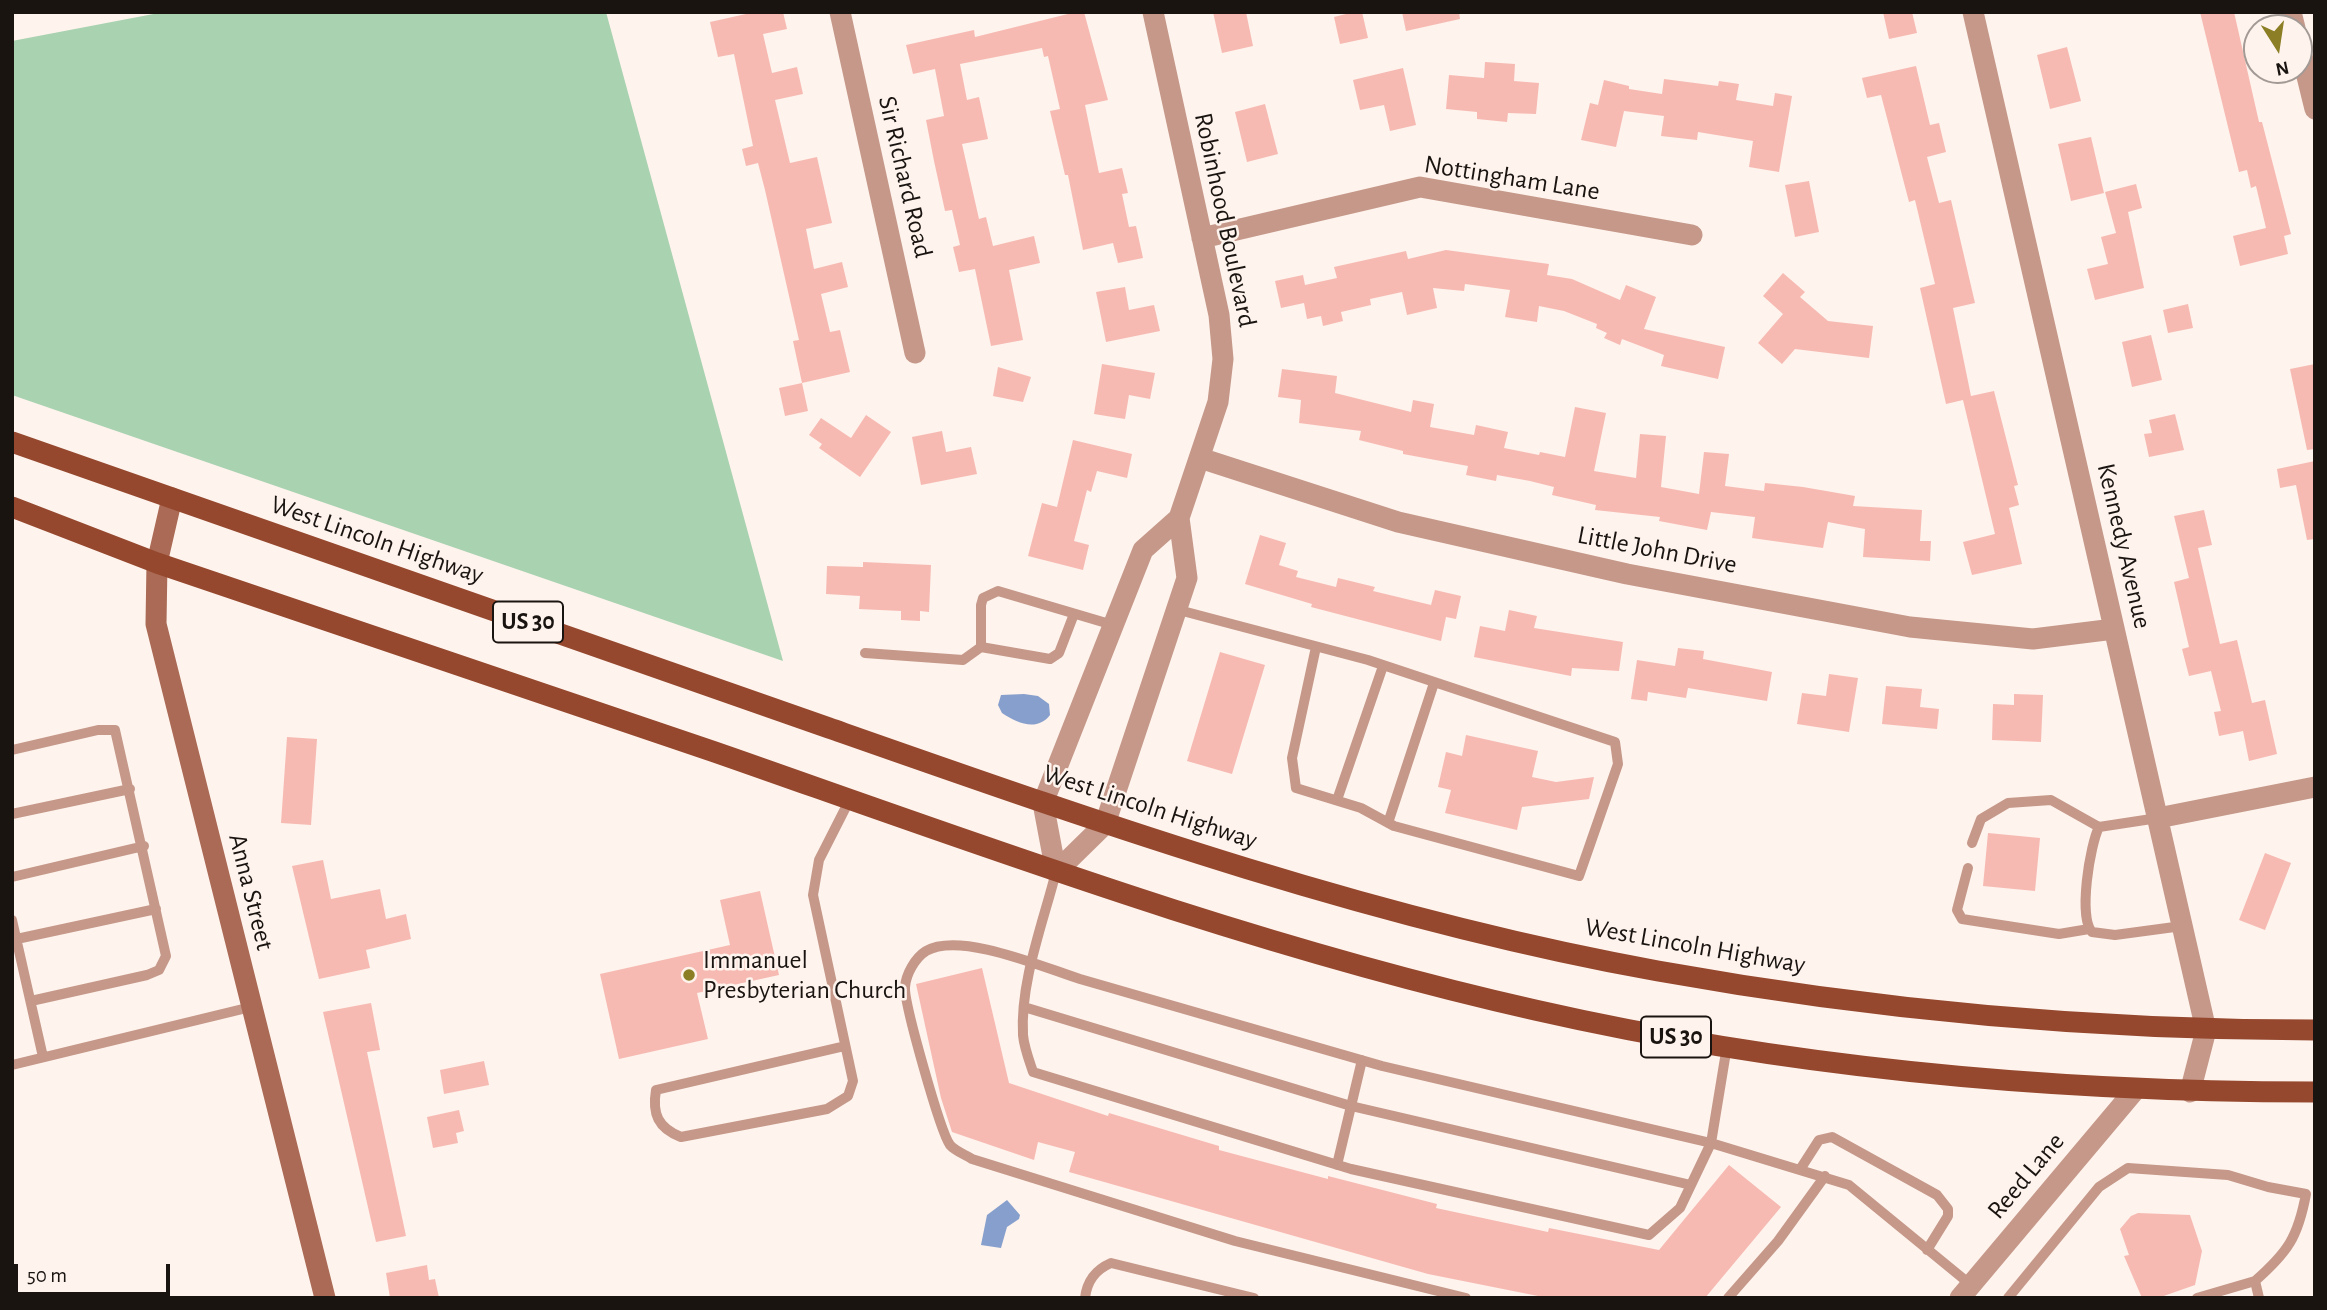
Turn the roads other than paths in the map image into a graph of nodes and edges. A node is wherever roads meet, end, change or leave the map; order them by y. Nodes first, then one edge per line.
1 (839, 12) edge
2 (1153, 12) edge
3 (1973, 12) edge
4 (2309, 84) edge
5 (2315, 109) edge
6 (1692, 235) dead end
7 (1202, 238) junction
8 (915, 353) dead end
9 (12, 442) edge
10 (1200, 458) junction
11 (172, 498) junction
12 (12, 507) edge
13 (1179, 518) junction
14 (158, 563) junction
15 (1175, 609) junction
16 (1074, 614) junction
17 (1113, 625) junction
18 (2114, 629) junction
19 (981, 647) junction
20 (1316, 647) junction
21 (865, 653) dead end
22 (1383, 666) junction
23 (1434, 683) junction
24 (12, 750) edge
25 (2315, 787) edge
26 (130, 789) junction
27 (849, 800) junction
28 (1337, 800) junction
29 (1043, 803) junction
30 (12, 814) edge
31 (2158, 818) junction
32 (1388, 823) junction
33 (1105, 824) junction
34 (2099, 827) junction
35 (1972, 842) dead end
36 (144, 846) junction
37 (1968, 868) dead end
38 (1056, 872) junction
39 (12, 877) edge
40 (156, 909) junction
41 (12, 920) edge
42 (2182, 926) junction
43 (2089, 929) junction
44 (14, 939) edge
45 (1033, 964) junction
46 (31, 1001) junction
47 (251, 1007) junction
48 (1024, 1007) junction
49 (2206, 1030) junction
50 (2315, 1030) edge
51 (845, 1046) junction
52 (1727, 1046) junction
53 (43, 1057) junction
54 (1362, 1060) junction
55 (12, 1065) edge
56 (2135, 1090) junction
57 (2190, 1092) junction
58 (2315, 1092) edge
59 (1351, 1105) junction
60 (1711, 1143) junction
61 (1337, 1165) junction
62 (1801, 1168) junction
63 (1825, 1176) junction
64 (1690, 1185) junction
65 (1927, 1250) junction
66 (2255, 1281) junction
67 (1965, 1291) edge
68 (325, 1298) edge
69 (1085, 1298) edge
70 (1254, 1298) edge
71 (1466, 1298) edge
72 (1728, 1298) edge
73 (2008, 1298) edge
74 (2197, 1298) edge
75 (2259, 1298) edge

1 - 8 street, Sir Richard Road
2 - 7 street, Robinhood Boulevard
3 - 18 street, Kennedy Avenue
4 - 5 street
6 - 7 street, Nottingham Lane
7 - 10 street, Robinhood Boulevard
9 - 11 main road, West Lincoln Highway / US 30
10 - 13 street, Robinhood Boulevard
10 - 18 street, Little John Drive
11 - 14 street, Anna Street
11 - 29 main road, West Lincoln Highway / US 30
12 - 14 main road, US 30
13 - 15 street, Robinhood Boulevard
13 - 17 street, Robinhood Boulevard
14 - 27 main road, US 30
14 - 47 street, Anna Street
15 - 20 lane
15 - 33 street, Robinhood Boulevard
16 - 17 lane
16 - 19 lane
16 - 19 lane
17 - 29 street, Robinhood Boulevard
18 - 31 street, Kennedy Avenue
19 - 21 lane
20 - 22 lane
20 - 28 lane
22 - 23 lane
22 - 28 lane
23 - 32 lane
23 - 32 lane
24 - 26 lane
25 - 31 street
26 - 30 lane
26 - 36 lane
27 - 38 main road, US 30
27 - 51 lane
28 - 32 lane
29 - 33 main road, West Lincoln Highway / US 30
29 - 38 street
31 - 34 lane
31 - 42 street, Kennedy Avenue
33 - 38 street, Robinhood Boulevard
33 - 49 main road, West Lincoln Highway / US 30
34 - 35 lane
34 - 43 lane
36 - 39 lane
36 - 40 lane
37 - 43 lane
38 - 45 lane
38 - 52 main road, US 30
40 - 44 lane
40 - 46 lane
41 - 44 lane
42 - 43 lane
42 - 49 street, Kennedy Avenue
44 - 46 lane
45 - 48 lane
45 - 54 lane
45 - 71 lane
46 - 53 lane
47 - 53 lane
47 - 68 street, Anna Street
48 - 59 lane
48 - 61 lane
49 - 50 main road, West Lincoln Highway / US 30
49 - 57 street, Kennedy Avenue
51 - 51 lane
52 - 56 main road, US 30
52 - 60 lane
53 - 55 lane
54 - 59 lane
54 - 60 lane
56 - 57 main road, US 30
56 - 67 street, Reed Lane
57 - 58 main road, US 30
59 - 61 lane
59 - 64 lane
60 - 62 lane
60 - 64 lane
61 - 64 lane
62 - 63 lane
62 - 65 lane
63 - 65 lane
63 - 72 lane
65 - 67 lane
66 - 73 lane
66 - 74 lane
66 - 75 lane
69 - 70 lane

